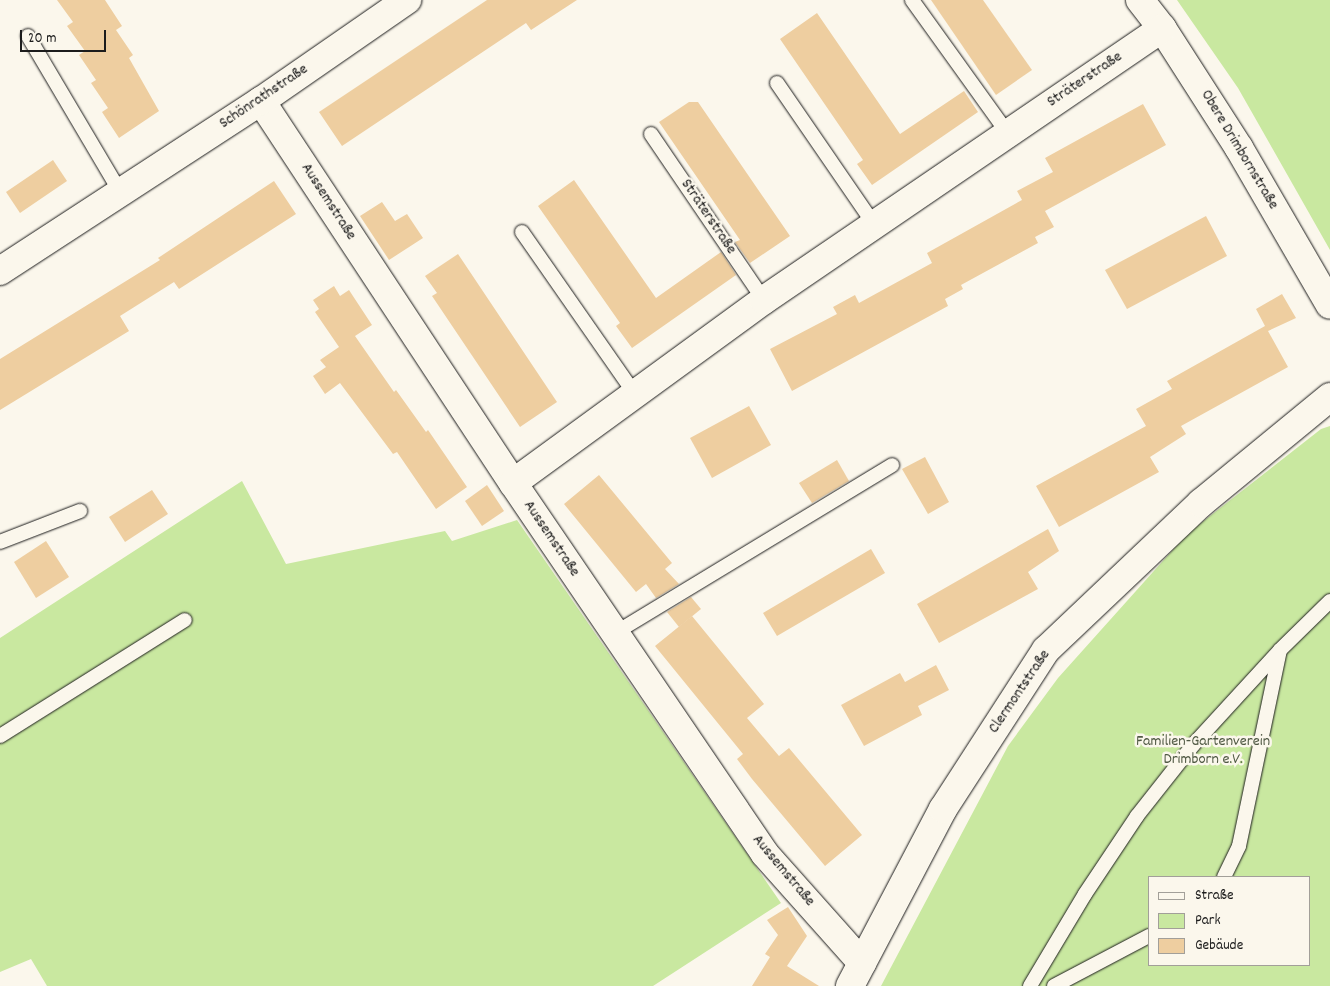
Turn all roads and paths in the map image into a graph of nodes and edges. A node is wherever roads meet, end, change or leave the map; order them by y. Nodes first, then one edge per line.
1 (406, 0) edge
2 (912, 0) edge
3 (1140, 0) edge
4 (1162, 28) junction
5 (28, 36) dead end
6 (776, 83) dead end
7 (261, 101) junction
8 (1007, 132) junction
9 (651, 134) dead end
10 (119, 190) junction
11 (874, 224) junction
12 (522, 232) dead end
13 (0, 271) edge
14 (764, 300) junction
15 (1330, 306) edge
16 (635, 394) junction
17 (1330, 397) edge
18 (892, 465) dead end
19 (513, 483) junction
20 (80, 511) dead end
21 (0, 542) edge
22 (1330, 601) edge
23 (185, 620) dead end
24 (615, 633) junction
25 (1280, 650) junction
26 (0, 736) edge
27 (1224, 876) edge
28 (1148, 937) edge
29 (856, 974) edge
30 (1030, 986) edge
31 (1054, 986) edge

1 - 7 street, Schönrathstraße
2 - 8 lane
3 - 4 street, Obere Drimbornstraße
4 - 8 street, Sträterstraße
4 - 15 street, Obere Drimbornstraße
5 - 10 lane
6 - 11 lane
7 - 10 street, Schönrathstraße
7 - 19 street, Aussemstraße
8 - 11 street, Sträterstraße
9 - 14 lane, Sträterstraße
10 - 13 street, Schönrathstraße
11 - 14 street, Sträterstraße
12 - 16 lane
14 - 16 street, Sträterstraße
16 - 19 street, Sträterstraße
17 - 29 street, Clermontstraße
18 - 24 lane
19 - 24 street, Aussemstraße
20 - 21 lane
22 - 25 lane
23 - 26 lane
24 - 29 street, Aussemstraße
25 - 27 lane
25 - 30 lane
28 - 31 lane

